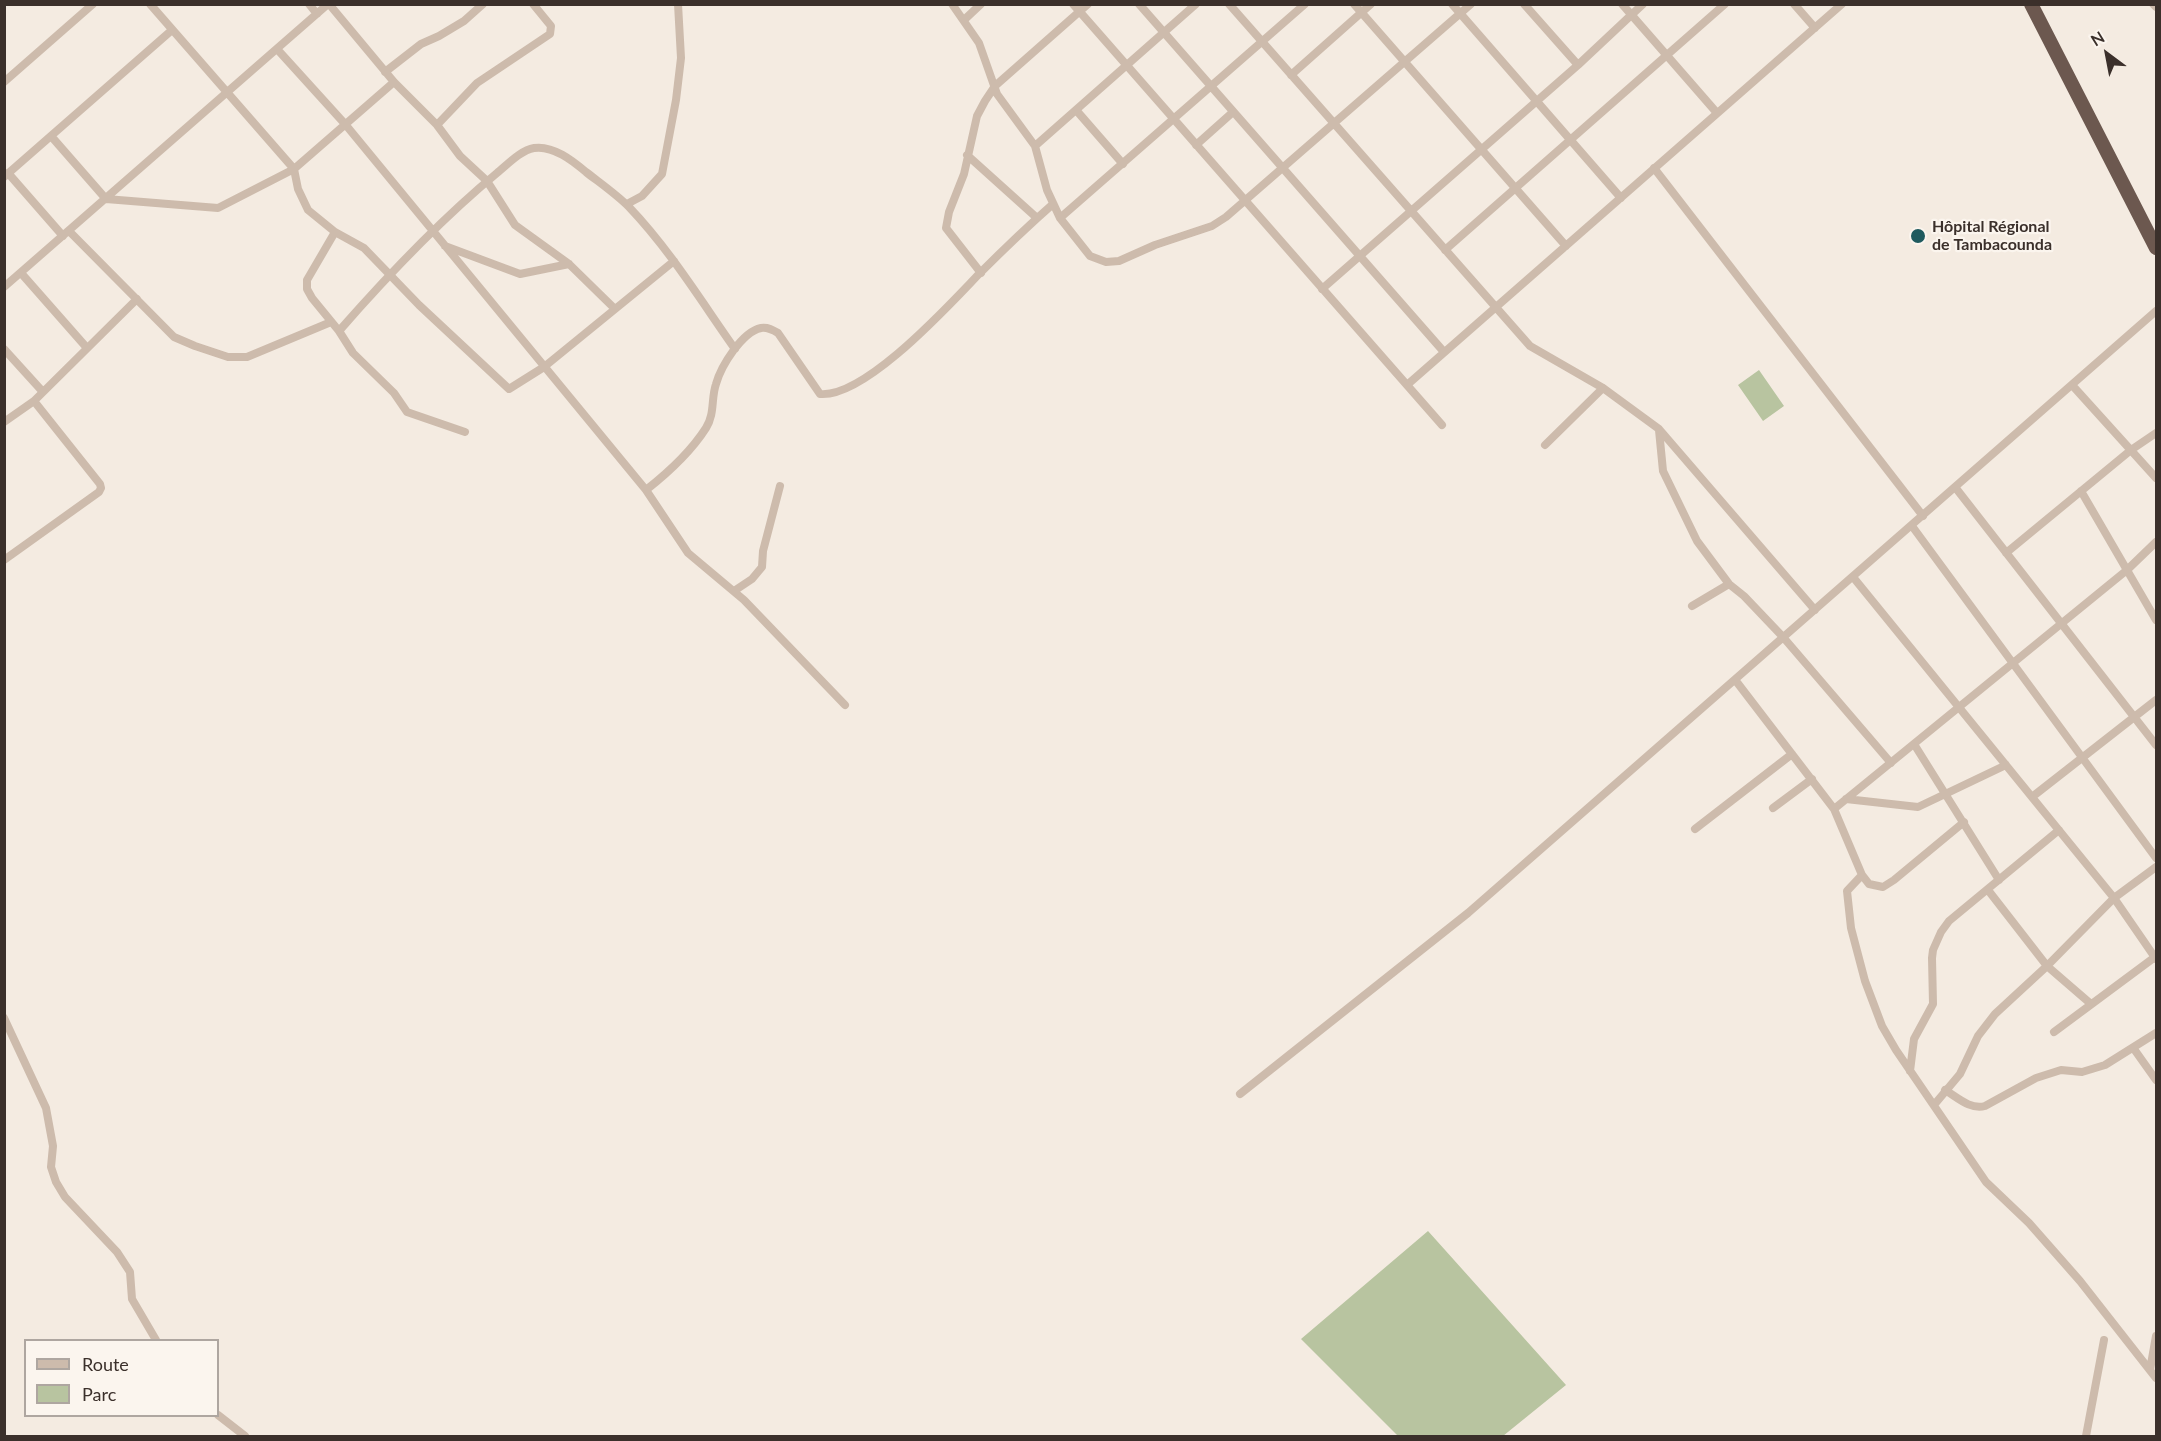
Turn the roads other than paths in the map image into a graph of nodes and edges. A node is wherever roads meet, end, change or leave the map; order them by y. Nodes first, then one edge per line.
1 (93, 4) edge
2 (150, 4) edge
3 (309, 4) edge
4 (328, 4) edge
5 (483, 4) edge
6 (533, 4) edge
7 (678, 4) edge
8 (952, 4) edge
9 (981, 4) edge
10 (1073, 4) edge
11 (1088, 4) edge
12 (1138, 4) edge
13 (1196, 4) edge
14 (1229, 4) edge
15 (1305, 4) edge
16 (1354, 4) edge
17 (1371, 4) edge
18 (1452, 4) edge
19 (1471, 4) edge
20 (1524, 4) edge
21 (1622, 4) edge
22 (1643, 4) edge
23 (1725, 4) edge
24 (1794, 4) edge
25 (1842, 4) edge
26 (2031, 4) edge
27 (2153, 4) edge
28 (2157, 7) edge
29 (1079, 12) junction
30 (1362, 13) junction
31 (317, 14) junction
32 (1460, 14) junction
33 (1631, 15) junction
34 (964, 20) junction
35 (1815, 28) junction
36 (172, 30) junction
37 (1164, 33) junction
38 (1262, 42) junction
39 (277, 49) junction
40 (1667, 56) junction
41 (1405, 62) junction
42 (1578, 65) junction
43 (1126, 66) junction
44 (386, 72) junction
45 (1291, 75) junction
46 (4, 82) edge
47 (394, 82) junction
48 (995, 86) junction
49 (1211, 87) junction
50 (227, 93) junction
51 (1537, 101) junction
52 (1076, 110) junction
53 (1233, 112) junction
54 (1717, 113) junction
55 (1173, 119) junction
56 (345, 124) junction
57 (1334, 124) junction
58 (437, 125) junction
59 (51, 136) junction
60 (1570, 140) junction
61 (1196, 145) junction
62 (1035, 146) junction
63 (1482, 149) junction
64 (967, 155) junction
65 (1123, 164) junction
66 (1654, 168) junction
67 (294, 169) junction
68 (1283, 169) junction
69 (6, 175) edge
70 (487, 182) junction
71 (1515, 188) junction
72 (1621, 198) junction
73 (105, 199) junction
74 (1246, 201) junction
75 (627, 204) junction
76 (1053, 204) junction
77 (1411, 211) junction
78 (1037, 218) junction
79 (1060, 218) junction
80 (432, 231) junction
81 (335, 232) junction
82 (66, 233) junction
83 (445, 246) junction
84 (1566, 246) junction
85 (2157, 248) edge
86 (1445, 250) junction
87 (1359, 256) junction
88 (674, 261) junction
89 (569, 264) junction
90 (21, 273) junction
91 (981, 273) junction
92 (389, 274) junction
93 (4, 287) edge
94 (1322, 289) junction
95 (137, 299) junction
96 (1495, 308) junction
97 (615, 309) junction
98 (2157, 310) edge
99 (332, 322) junction
100 (339, 331) junction
101 (87, 348) junction
102 (4, 349) edge
103 (735, 349) junction
104 (1444, 352) junction
105 (543, 367) junction
106 (1407, 385) junction
107 (2072, 385) junction
108 (1603, 388) junction
109 (43, 392) junction
110 (34, 401) junction
111 (4, 422) edge
112 (1442, 425) dead end
113 (1659, 429) junction
114 (465, 432) dead end
115 (2157, 433) edge
116 (1545, 446) dead end
117 (2131, 450) junction
118 (2157, 478) edge
119 (780, 486) dead end
120 (1955, 487) junction
121 (646, 490) junction
122 (2081, 491) junction
123 (1923, 516) junction
124 (1912, 525) junction
125 (2157, 542) edge
126 (2006, 553) junction
127 (4, 560) edge
128 (2127, 570) junction
129 (1853, 578) junction
130 (1729, 584) junction
131 (734, 591) junction
132 (1692, 606) dead end
133 (1815, 610) junction
134 (2155, 616) edge
135 (2062, 623) junction
136 (1784, 637) junction
137 (2013, 663) junction
138 (1736, 681) junction
139 (2157, 700) edge
140 (845, 705) dead end
141 (1959, 707) junction
142 (2135, 717) junction
143 (1914, 744) junction
144 (2157, 745) edge
145 (1792, 754) junction
146 (2083, 758) junction
147 (1891, 763) junction
148 (2006, 765) junction
149 (1812, 779) junction
150 (1947, 794) junction
151 (2032, 797) junction
152 (1846, 799) junction
153 (1773, 808) dead end
154 (1834, 809) junction
155 (1964, 822) junction
156 (1695, 829) dead end
157 (2059, 830) junction
158 (2157, 858) edge
159 (2157, 867) edge
160 (1862, 875) junction
161 (2000, 880) junction
162 (1988, 890) junction
163 (2114, 898) junction
164 (2156, 958) edge
165 (2047, 966) junction
166 (2091, 1004) junction
167 (4, 1018) edge
168 (2054, 1032) dead end
169 (2157, 1033) edge
170 (2134, 1049) junction
171 (1910, 1071) junction
172 (2157, 1080) edge
173 (1945, 1090) junction
174 (1240, 1094) dead end
175 (1934, 1105) junction
176 (2157, 1336) edge
177 (155, 1339) edge
178 (2104, 1340) dead end
179 (2150, 1370) junction
180 (2157, 1378) edge
181 (219, 1416) edge
182 (245, 1437) edge
183 (2086, 1437) edge

1 - 46 street
2 - 36 street
3 - 31 street
4 - 31 street
4 - 44 street
5 - 44 street
6 - 58 street
7 - 75 street
8 - 34 street
9 - 34 street
10 - 29 street
11 - 29 street
12 - 37 street
13 - 37 street
14 - 38 street
15 - 38 street
16 - 30 street
17 - 30 street
18 - 32 street
19 - 32 street
20 - 42 street
21 - 33 street
22 - 33 street
23 - 40 street
24 - 35 street
25 - 35 street
26 - 85 highway
27 - 28 street
29 - 43 street
29 - 48 street
30 - 41 street
30 - 45 street
31 - 39 street
32 - 41 street
32 - 51 street
33 - 40 street
33 - 42 street
34 - 48 street
35 - 54 street
36 - 50 street
36 - 59 street
37 - 43 street
37 - 49 street
38 - 45 street
38 - 49 street
39 - 50 street
39 - 56 street
40 - 54 street
40 - 60 street
41 - 57 street
41 - 63 street
42 - 51 street
43 - 52 street
43 - 55 street
44 - 47 street
45 - 57 street
47 - 56 street
47 - 58 street
48 - 62 street
48 - 64 street
49 - 53 street
49 - 55 street
50 - 67 street
50 - 73 street
51 - 60 street
51 - 63 street
52 - 62 street
52 - 65 street
53 - 61 street
53 - 68 street
54 - 66 street
55 - 61 street
55 - 65 street
56 - 67 street
56 - 80 street
57 - 68 street
57 - 77 street
58 - 70 street
59 - 69 street
59 - 73 street
60 - 71 street
60 - 72 street
61 - 74 street
62 - 76 street
63 - 71 street
63 - 77 street
64 - 78 street
64 - 91 street
65 - 79 street
66 - 72 street
66 - 123 street
67 - 73 street
67 - 81 street
68 - 74 street
68 - 87 street
69 - 82 street
70 - 75 street
70 - 80 street
70 - 89 street
71 - 84 street
71 - 86 street
72 - 84 street
73 - 82 street
74 - 79 street
74 - 94 street
75 - 88 street
76 - 78 street
76 - 79 street
77 - 86 street
77 - 87 street
78 - 91 street
80 - 83 street
80 - 92 street
81 - 92 street
81 - 99 street
82 - 90 street
82 - 95 street
83 - 89 street
83 - 105 street
84 - 96 street
86 - 96 street
87 - 94 street
87 - 104 street
88 - 97 street
88 - 103 street
89 - 97 street
90 - 93 street
90 - 101 street
91 - 103 street
92 - 100 street
92 - 105 street
94 - 106 street
95 - 99 street
95 - 101 street
96 - 104 street
96 - 108 street
97 - 105 street
98 - 107 street
99 - 100 street
100 - 114 street
101 - 109 street
102 - 109 street
103 - 121 street
104 - 106 street
105 - 121 street
106 - 112 street
107 - 117 street
107 - 120 street
108 - 113 street
108 - 116 street
109 - 110 street
110 - 111 street
110 - 127 street
113 - 130 street
113 - 133 street
115 - 117 street
117 - 118 street
117 - 122 street
119 - 131 street
120 - 123 street
120 - 126 street
121 - 131 street
122 - 126 street
122 - 128 street
123 - 124 street
124 - 129 street
124 - 137 street
125 - 128 street
126 - 135 street
128 - 134 street
128 - 135 street
129 - 133 street
129 - 141 street
130 - 132 street
130 - 136 street
131 - 140 street
133 - 136 street
135 - 137 street
135 - 142 street
136 - 138 street
136 - 147 street
137 - 141 street
137 - 146 street
138 - 145 street
138 - 174 street
139 - 142 street
141 - 143 street
141 - 148 street
142 - 144 street
142 - 146 street
143 - 147 street
143 - 150 street
145 - 149 street
145 - 156 street
146 - 151 street
146 - 158 street
147 - 152 street
148 - 150 street
148 - 151 street
149 - 153 street
149 - 154 street
150 - 152 street
150 - 155 street
151 - 157 street
152 - 154 street
154 - 160 street
155 - 160 street
155 - 161 street
157 - 161 street
157 - 163 street
159 - 163 street
160 - 171 street
161 - 162 street
162 - 165 street
162 - 171 street
163 - 164 street
163 - 165 street
164 - 166 street
165 - 166 street
165 - 173 street
166 - 168 street
167 - 177 street
169 - 170 street
170 - 172 street
170 - 173 street
171 - 175 street
173 - 175 street
175 - 179 street
176 - 179 street
178 - 183 street
179 - 180 street
181 - 182 street

